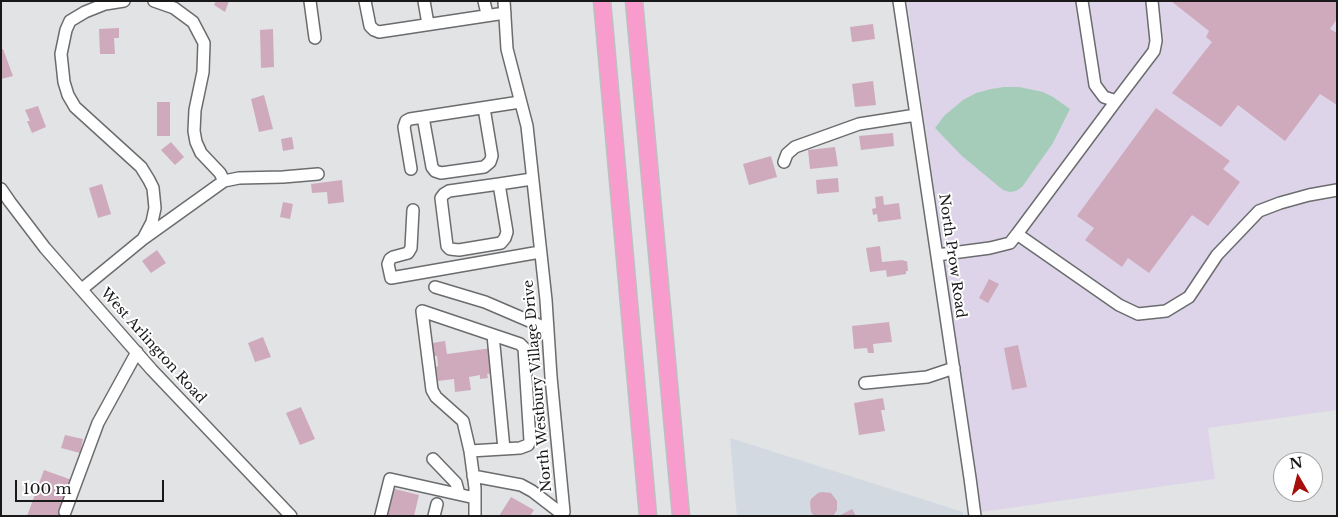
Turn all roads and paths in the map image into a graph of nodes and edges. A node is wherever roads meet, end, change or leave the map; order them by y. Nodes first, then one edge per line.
1 (124, 1) edge
2 (154, 1) edge
3 (310, 1) edge
4 (365, 1) edge
5 (424, 1) edge
6 (484, 1) edge
7 (602, 1) edge
8 (634, 1) edge
9 (899, 1) edge
10 (1082, 1) edge
11 (1152, 1) edge
12 (505, 7) edge
13 (487, 14) junction
14 (428, 24) junction
15 (315, 38) dead end
16 (1116, 101) junction
17 (520, 102) junction
18 (484, 108) junction
19 (916, 115) junction
20 (423, 117) junction
21 (784, 162) dead end
22 (411, 169) dead end
23 (318, 174) dead end
24 (532, 179) junction
25 (224, 181) junction
26 (499, 184) junction
27 (1, 189) edge
28 (1337, 190) edge
29 (413, 210) dead end
30 (1017, 234) junction
31 (143, 239) junction
32 (476, 247) junction
33 (540, 252) junction
34 (937, 255) junction
35 (480, 262) junction
36 (435, 287) dead end
37 (82, 289) junction
38 (548, 329) junction
39 (493, 335) junction
40 (137, 352) junction
41 (954, 368) junction
42 (865, 382) dead end
43 (504, 449) junction
44 (470, 452) junction
45 (433, 459) dead end
46 (473, 476) junction
47 (459, 494) junction
48 (475, 498) junction
49 (437, 504) dead end
50 (64, 512) dead end
51 (478, 514) edge
52 (565, 514) edge
53 (381, 515) edge
54 (291, 516) edge
55 (434, 516) edge
56 (648, 516) edge
57 (681, 516) edge
58 (974, 516) edge

1 - 31 street
2 - 25 street
3 - 15 street
4 - 14 street
5 - 14 street
6 - 13 street
7 - 56 highway
8 - 57 highway
9 - 19 street, North Prow Road
10 - 16 street
11 - 16 street
12 - 13 street
12 - 17 street, North Westbury Village Drive
13 - 14 street
16 - 30 street
17 - 18 street
17 - 24 street, North Westbury Village Drive
18 - 20 street
18 - 20 street
19 - 21 street
19 - 34 street, North Prow Road
20 - 22 street
23 - 25 street
24 - 26 street
24 - 33 street, North Westbury Village Drive
25 - 31 street
26 - 32 street
26 - 32 street
27 - 37 street, West Arlington Road
28 - 30 street
29 - 35 street
30 - 34 street
31 - 37 street
32 - 35 street
33 - 35 street
33 - 38 street, North Westbury Village Drive
34 - 41 street, North Prow Road
36 - 38 street
37 - 40 street, West Arlington Road
38 - 52 street, North Westbury Village Drive
39 - 43 street
39 - 43 street
39 - 44 street
40 - 50 street
40 - 54 street, West Arlington Road
41 - 42 street
41 - 58 street, North Prow Road
43 - 44 street
44 - 46 street
45 - 47 street
46 - 48 street
46 - 52 street
47 - 48 street
47 - 53 street
48 - 51 street
49 - 55 street

